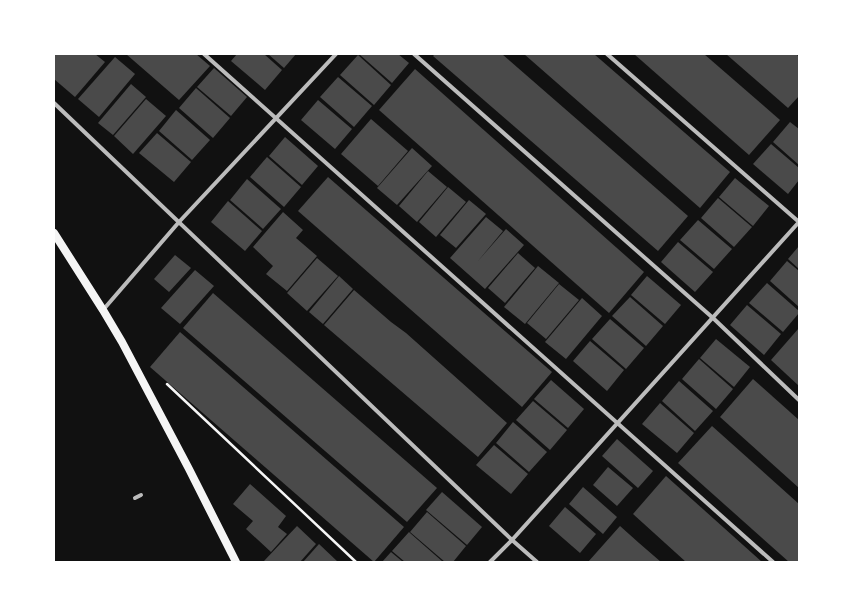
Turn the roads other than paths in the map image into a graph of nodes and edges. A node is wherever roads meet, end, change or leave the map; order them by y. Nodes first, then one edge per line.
1 (204, 54) edge
2 (336, 54) edge
3 (414, 54) edge
4 (607, 54) edge
5 (54, 103) edge
6 (276, 119) junction
7 (179, 222) junction
8 (799, 222) edge
9 (54, 233) edge
10 (103, 310) junction
11 (713, 318) junction
12 (799, 400) edge
13 (618, 423) junction
14 (141, 495) dead end
15 (135, 498) dead end
16 (512, 540) junction
17 (236, 562) edge
18 (490, 562) edge
19 (537, 562) edge
20 (773, 562) edge

1 - 6 street
2 - 6 street
3 - 11 street
4 - 8 street
5 - 7 street
6 - 7 street
6 - 13 street
7 - 10 street
7 - 16 street
8 - 11 street
9 - 10 main road
10 - 17 main road
11 - 12 street
11 - 13 street
13 - 16 street
13 - 20 street
14 - 15 street
16 - 18 street
16 - 19 street

